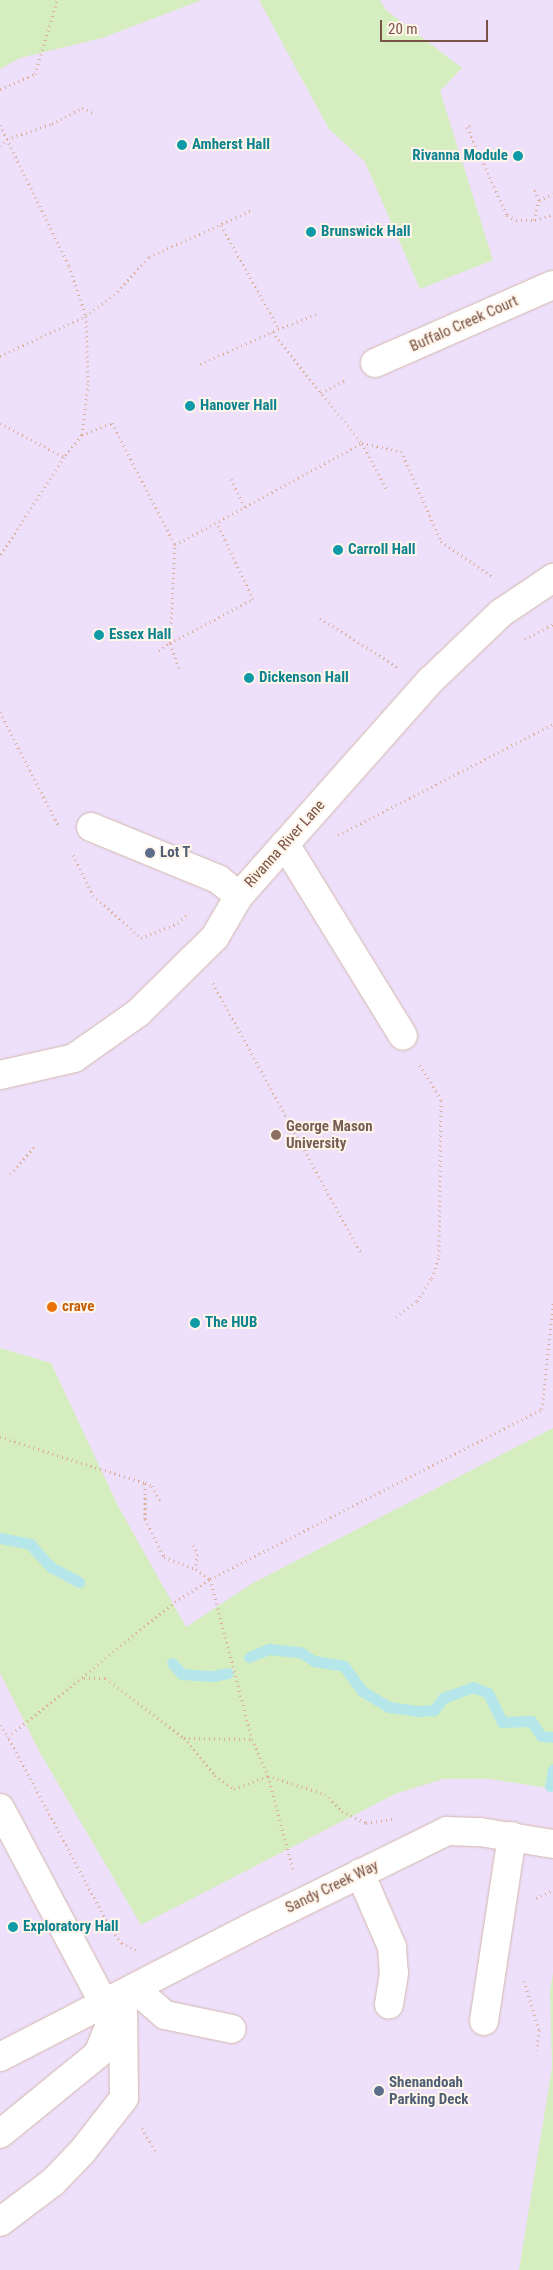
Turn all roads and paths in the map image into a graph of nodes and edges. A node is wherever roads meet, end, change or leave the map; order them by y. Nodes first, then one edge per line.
1 (57, 0) edge
2 (0, 90) edge
3 (94, 113) dead end
4 (0, 125) edge
5 (470, 125) dead end
6 (7, 139) junction
7 (0, 146) edge
8 (534, 188) dead end
9 (553, 194) edge
10 (540, 200) junction
11 (250, 211) dead end
12 (553, 214) edge
13 (534, 220) junction
14 (221, 225) junction
15 (553, 285) edge
16 (316, 314) dead end
17 (86, 316) junction
18 (279, 329) junction
19 (272, 332) junction
20 (0, 356) edge
21 (374, 363) dead end
22 (200, 364) dead end
23 (0, 423) edge
24 (82, 435) junction
25 (362, 443) junction
26 (64, 458) junction
27 (231, 479) dead end
28 (387, 490) dead end
29 (245, 508) junction
30 (217, 523) junction
31 (175, 545) junction
32 (0, 556) edge
33 (553, 578) edge
34 (499, 582) dead end
35 (320, 618) dead end
36 (170, 643) junction
37 (159, 650) dead end
38 (179, 668) dead end
39 (404, 671) dead end
40 (553, 724) edge
41 (91, 827) dead end
42 (336, 836) dead end
43 (285, 844) junction
44 (239, 896) junction
45 (212, 982) dead end
46 (403, 1036) joint
47 (0, 1076) edge
48 (34, 1147) dead end
49 (10, 1174) dead end
50 (362, 1255) dead end
51 (553, 1304) edge
52 (396, 1317) dead end
53 (0, 1437) edge
54 (144, 1483) junction
55 (162, 1503) dead end
56 (193, 1545) dead end
57 (196, 1569) junction
58 (210, 1579) junction
59 (84, 1678) junction
60 (0, 1725) edge
61 (8, 1737) junction
62 (184, 1738) junction
63 (252, 1740) junction
64 (268, 1776) junction
65 (0, 1808) edge
66 (404, 1817) dead end
67 (512, 1836) junction
68 (553, 1844) edge
69 (360, 1872) junction
70 (295, 1877) dead end
71 (553, 1890) edge
72 (533, 1904) dead end
73 (142, 1953) dead end
74 (523, 1971) dead end
75 (120, 1996) junction
76 (389, 2005) dead end
77 (484, 2021) dead end
78 (232, 2029) dead end
79 (537, 2050) dead end
80 (0, 2057) edge
81 (0, 2134) edge
82 (0, 2222) edge

1 - 2 path
3 - 6 path
4 - 6 path
5 - 13 path
6 - 7 path
6 - 17 path
8 - 10 path
9 - 10 path
10 - 13 path
11 - 14 path
12 - 13 path
14 - 17 path
14 - 18 path
15 - 21 street, Buffalo Creek Court
16 - 18 path
17 - 20 path
17 - 24 path
18 - 19 path
19 - 22 path
19 - 25 path
23 - 26 path
24 - 26 path
24 - 31 path
25 - 28 path
25 - 29 path
25 - 34 path
26 - 32 path
27 - 29 path
29 - 30 path
30 - 31 path
30 - 36 path
31 - 36 path
33 - 43 street, Rivanna River Lane
35 - 39 path
36 - 37 path
36 - 38 path
40 - 42 path
41 - 44 street
43 - 44 street, Rivanna River Lane
43 - 46 street
44 - 47 street, Rivanna River Lane
45 - 50 path
46 - 52 path
48 - 49 path
51 - 58 path
53 - 54 path
54 - 55 path
54 - 57 path
56 - 57 path
57 - 58 path
58 - 59 path
58 - 63 path
59 - 61 path
59 - 62 path
60 - 61 path
61 - 73 path
62 - 63 path
62 - 64 path
63 - 64 path
64 - 66 path
64 - 70 path
65 - 75 street
67 - 68 street, Sandy Creek Way
67 - 69 street, Sandy Creek Way
67 - 77 street
69 - 75 street, Sandy Creek Way
69 - 76 street
71 - 72 path
74 - 79 path
75 - 78 street
75 - 80 street, Sandy Creek Way
75 - 81 street
75 - 82 street

